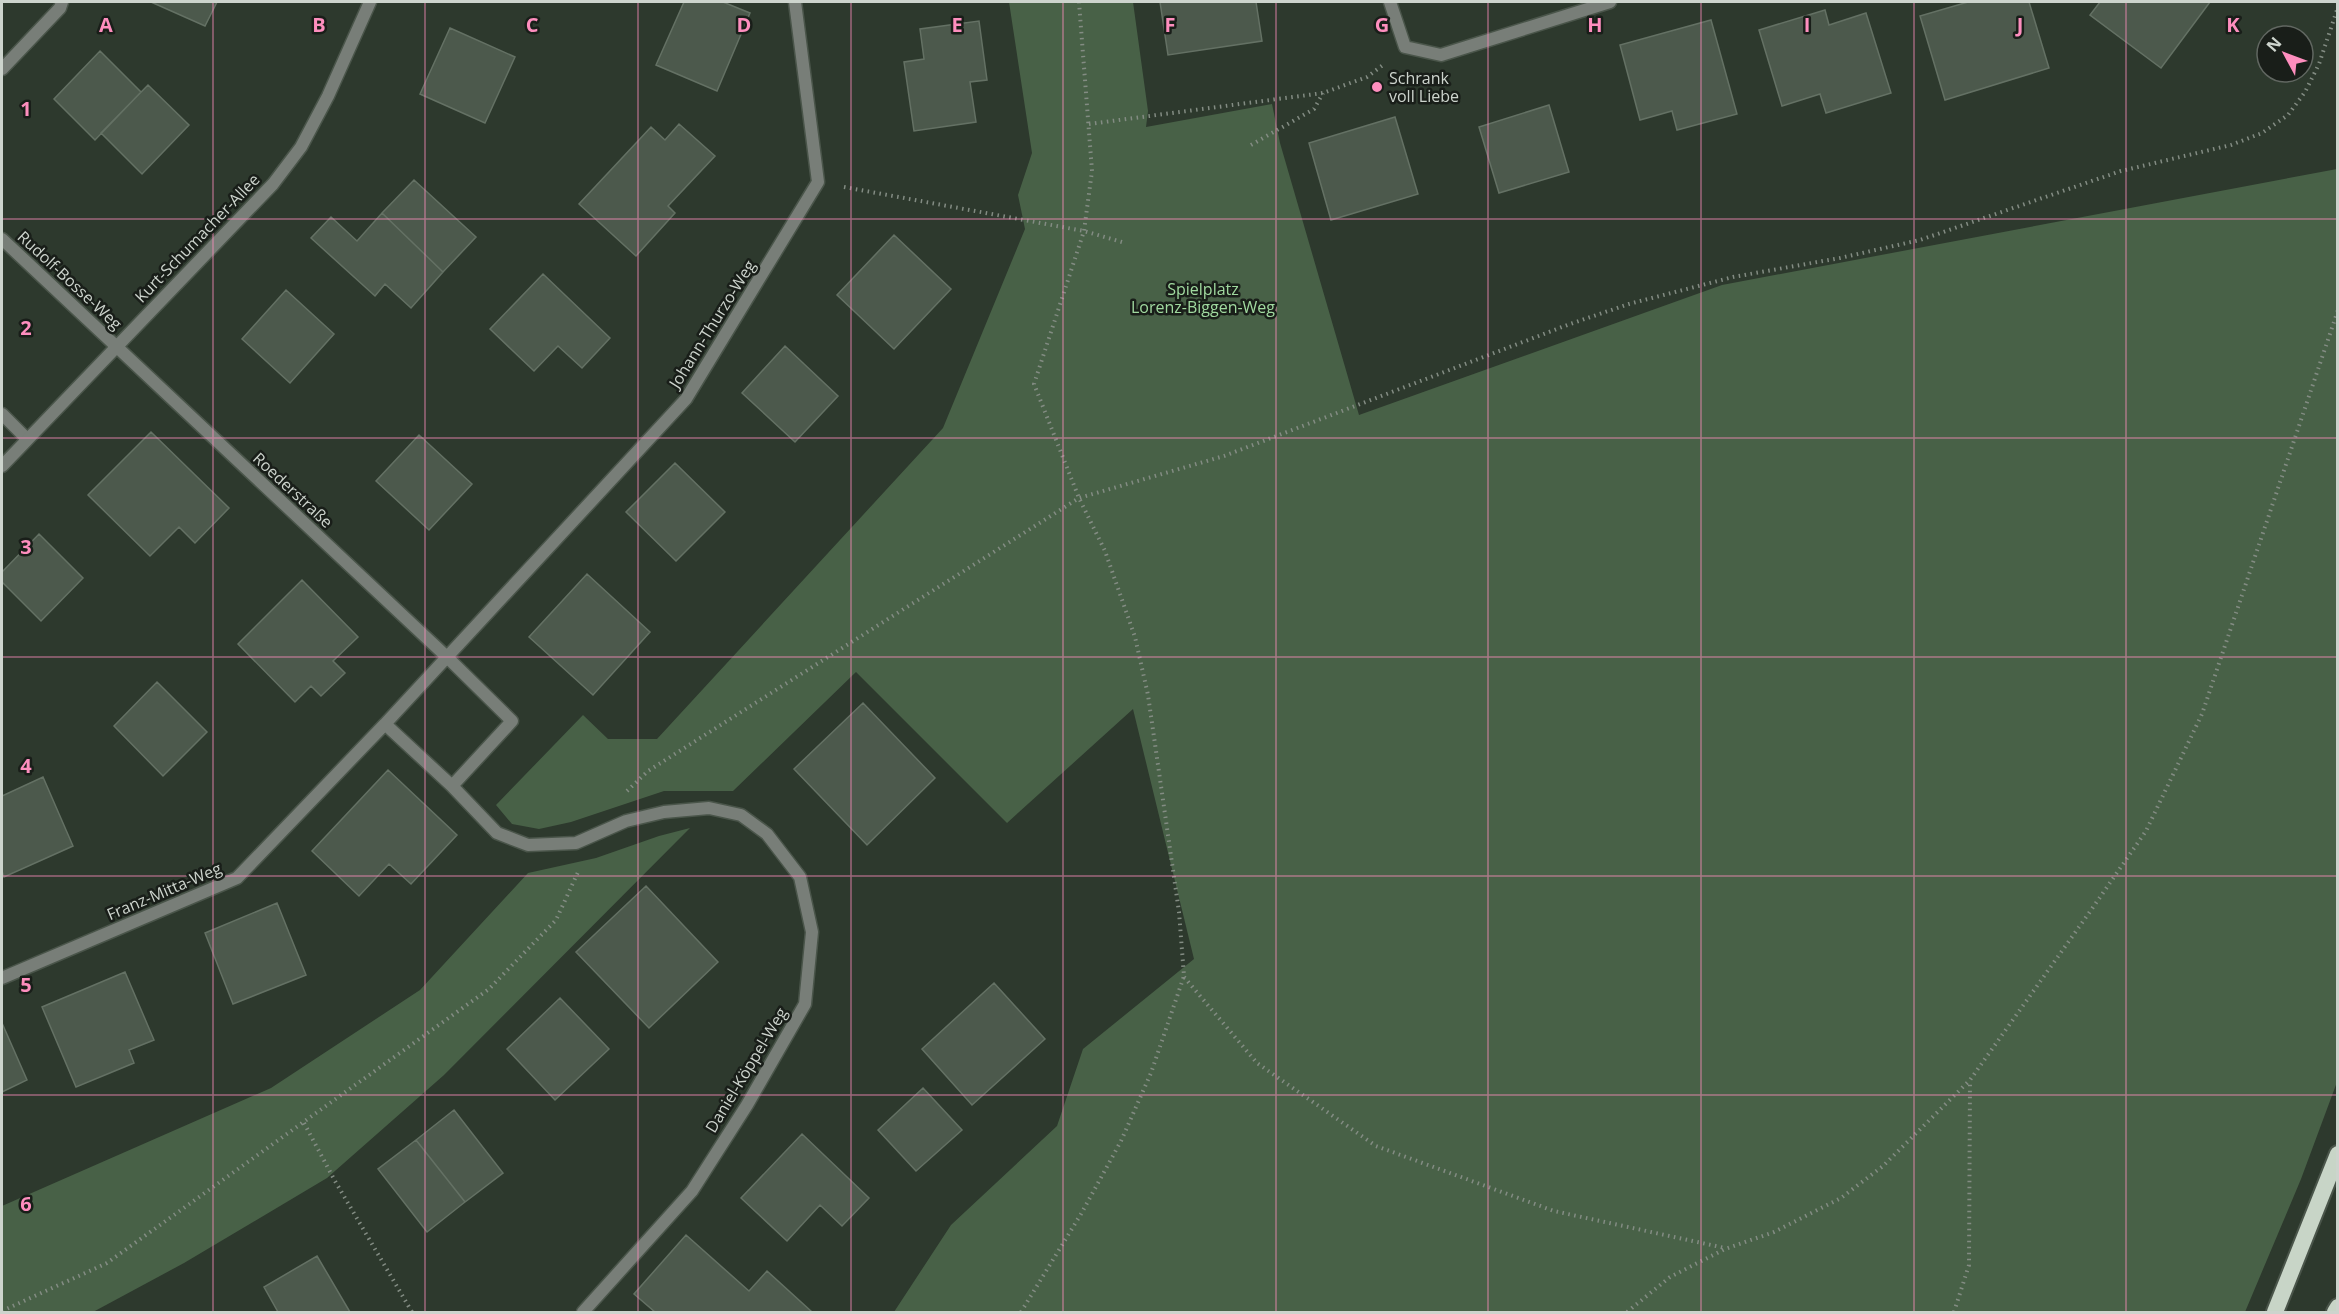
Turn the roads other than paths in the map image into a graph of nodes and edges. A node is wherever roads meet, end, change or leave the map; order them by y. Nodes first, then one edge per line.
1 (62, 2) edge
2 (370, 2) edge
3 (795, 2) edge
4 (1390, 2) edge
5 (1610, 2) edge
6 (2, 69) edge
7 (2, 241) edge
8 (115, 346) junction
9 (2, 414) edge
10 (26, 438) junction
11 (2, 466) edge
12 (448, 658) junction
13 (385, 724) junction
14 (452, 786) junction
15 (3, 975) edge
16 (2337, 1154) edge
17 (2337, 1307) edge
18 (583, 1312) edge
19 (2275, 1312) edge
20 (2335, 1312) edge

1 - 6 street
2 - 8 street, Kurt-Schumacher-Allee
3 - 12 street, Johann-Thurzo-Weg
4 - 5 street
7 - 8 street, Rudolf-Bosse-Weg
8 - 10 street, Kurt-Schumacher-Allee
8 - 12 street, Roederstraße
9 - 10 street
10 - 11 street, Kurt-Schumacher-Allee
12 - 13 street
12 - 14 street, Roederstraße
13 - 14 street
13 - 15 street, Franz-Mitta-Weg
14 - 18 street, Daniel-Köppel-Weg
16 - 19 highway
17 - 20 highway

